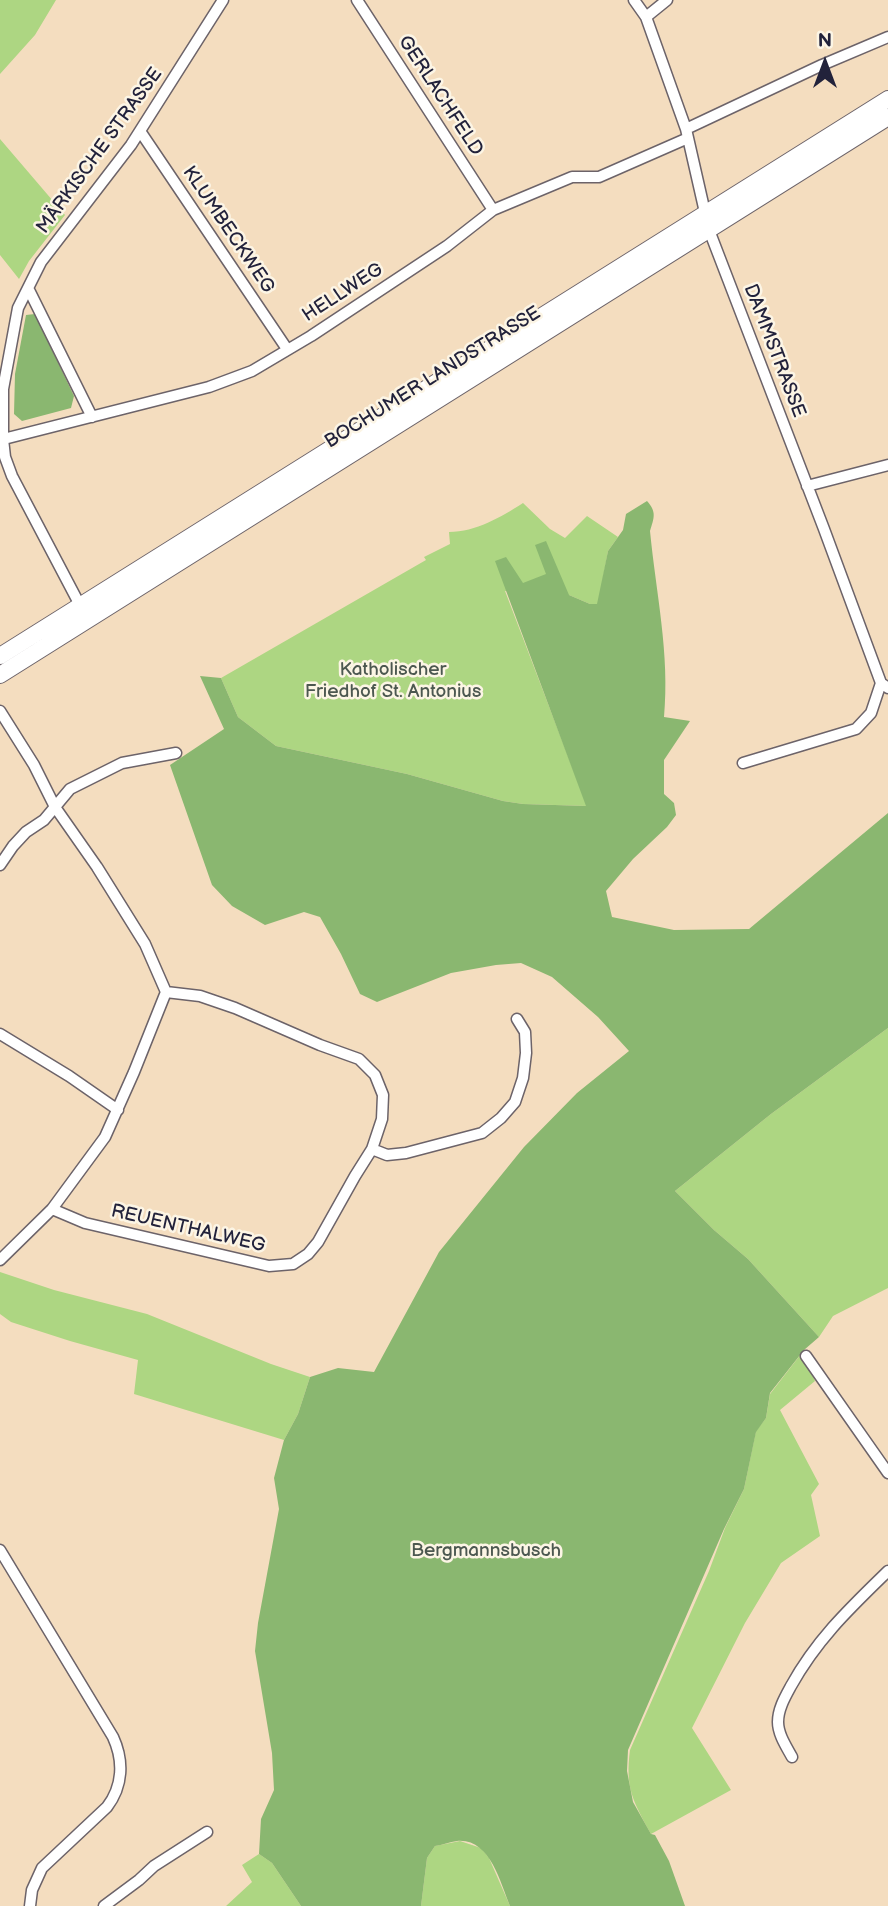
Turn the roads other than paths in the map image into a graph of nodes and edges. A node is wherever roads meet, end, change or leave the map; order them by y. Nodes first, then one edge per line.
1 (223, 0) edge
2 (356, 0) edge
3 (634, 0) edge
4 (667, 0) edge
5 (646, 17) junction
6 (888, 37) edge
7 (888, 99) edge
8 (888, 117) edge
9 (140, 131) junction
10 (687, 134) junction
11 (493, 210) junction
12 (708, 221) junction
13 (27, 288) junction
14 (287, 349) junction
15 (92, 417) junction
16 (2, 440) edge
17 (888, 465) edge
18 (807, 485) junction
19 (84, 613) junction
20 (0, 656) edge
21 (0, 675) edge
22 (884, 685) edge
23 (0, 711) edge
24 (176, 752) dead end
25 (743, 764) dead end
26 (55, 807) junction
27 (0, 864) edge
28 (166, 992) junction
29 (517, 1019) dead end
30 (0, 1034) edge
31 (118, 1110) junction
32 (372, 1149) junction
33 (52, 1209) junction
34 (0, 1260) edge
35 (806, 1356) dead end
36 (888, 1473) edge
37 (0, 1550) edge
38 (888, 1571) edge
39 (792, 1756) dead end
40 (206, 1832) dead end
41 (30, 1906) edge
42 (104, 1906) edge

1 - 9 street, MÄRKISCHE STRASSE
2 - 11 street, GERLACHFELD
3 - 5 street, DAMMSTRASSE
4 - 5 street
5 - 10 street, DAMMSTRASSE
6 - 10 street, HELLWEG
7 - 12 main road, BOCHUMER LANDSTRASSE
8 - 12 main road, BOCHUMER LANDSTRASSE
9 - 13 street, MÄRKISCHE STRASSE
9 - 14 street, KLUMBECKWEG
10 - 11 street, HELLWEG
10 - 12 street, DAMMSTRASSE
11 - 14 street, HELLWEG
12 - 18 street, DAMMSTRASSE
12 - 19 main road, BOCHUMER LANDSTRASSE
13 - 15 street
13 - 16 street, MÄRKISCHE STRASSE
14 - 15 street, HELLWEG
15 - 16 street, HELLWEG
16 - 19 street, MÄRKISCHE STRASSE
17 - 18 street
18 - 22 street, DAMMSTRASSE
19 - 20 main road, BOCHUMER LANDSTRASSE
19 - 21 main road, BOCHUMER LANDSTRASSE
22 - 25 street
23 - 26 street
24 - 26 street
26 - 27 street
26 - 28 street
28 - 31 street
28 - 32 street, REUENTHALWEG
29 - 32 street
30 - 31 street
31 - 33 street
32 - 33 street, REUENTHALWEG
33 - 34 street
35 - 36 street
37 - 41 street
38 - 39 street
40 - 42 street

